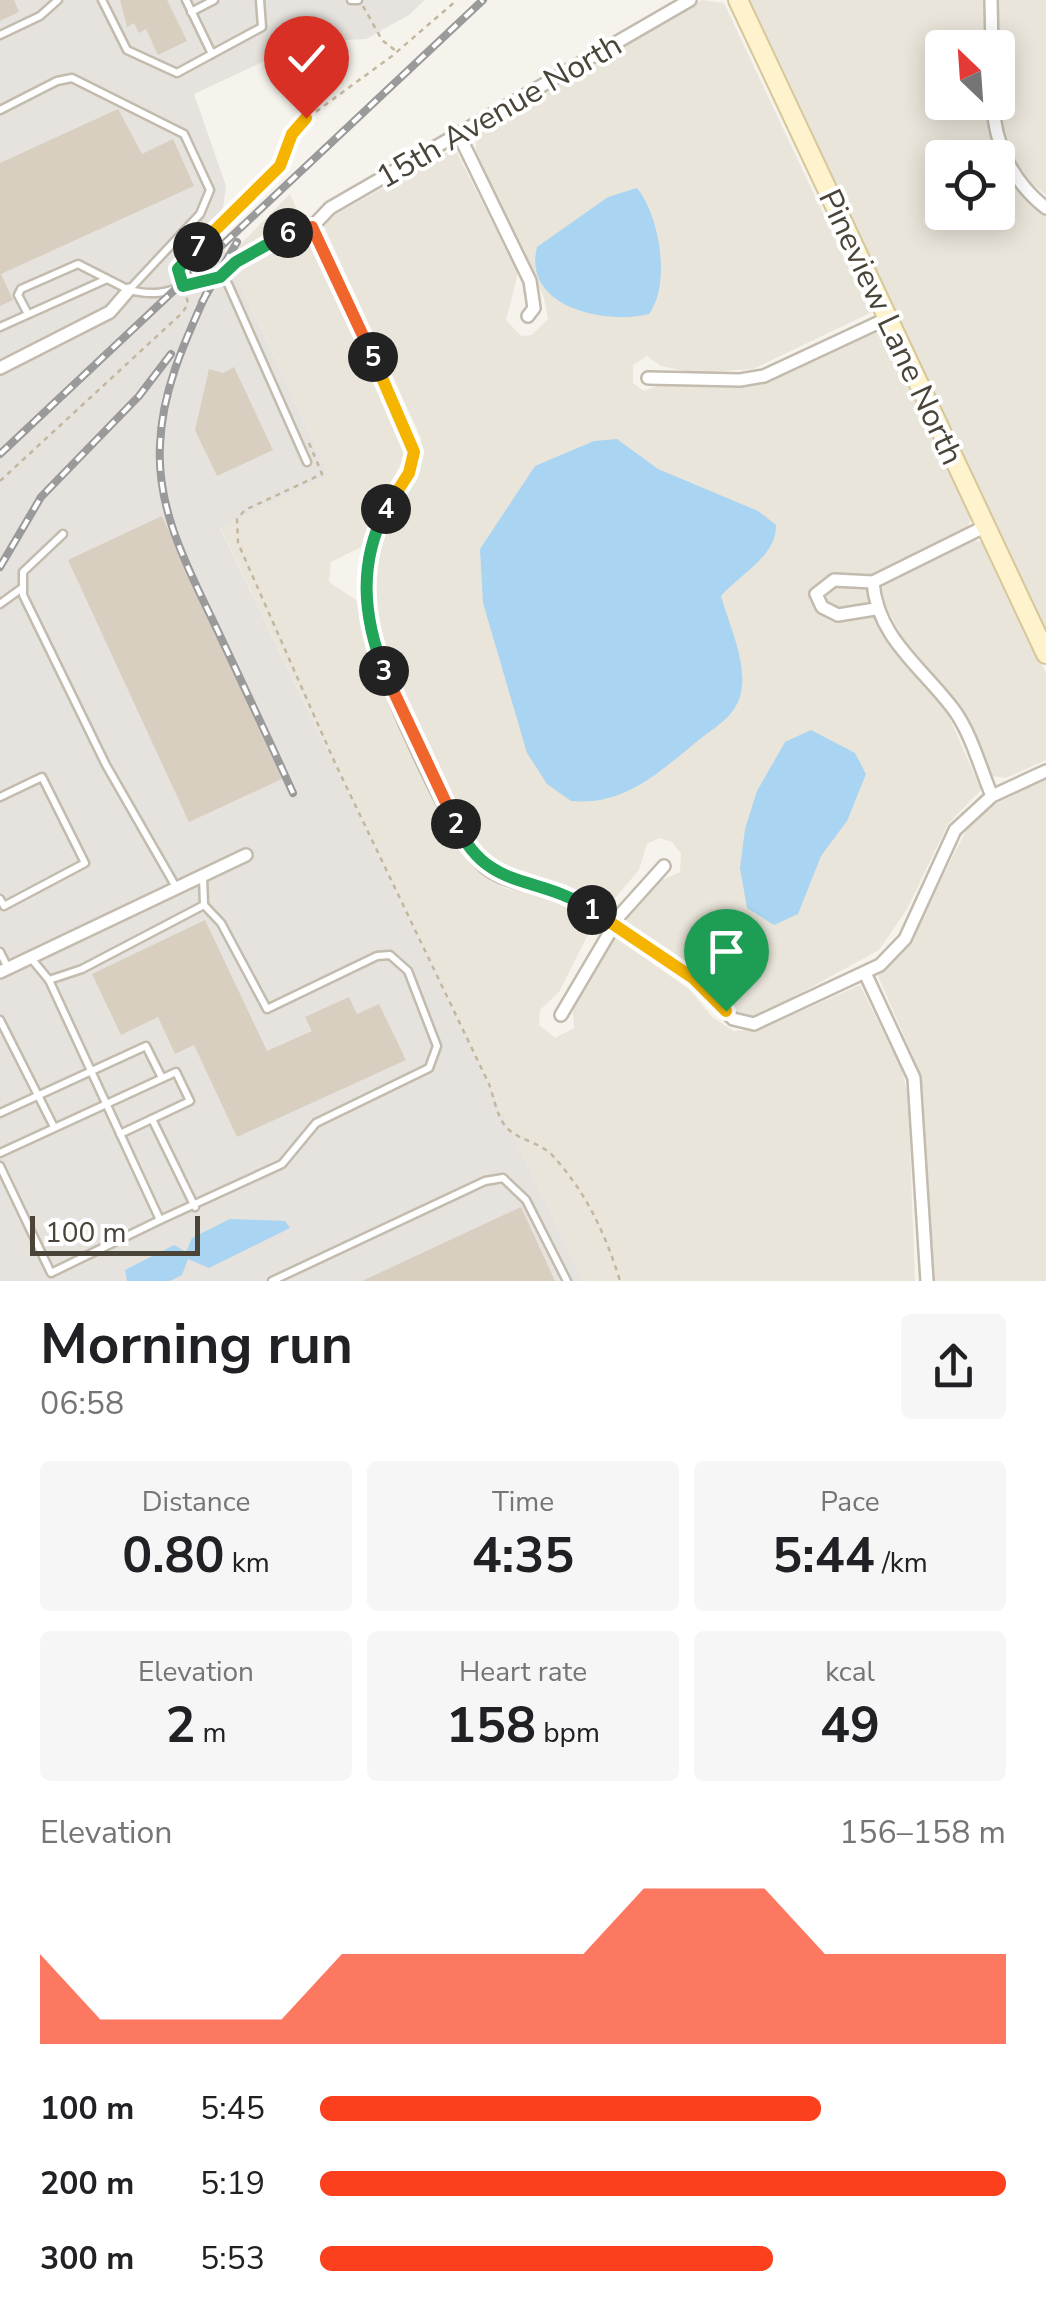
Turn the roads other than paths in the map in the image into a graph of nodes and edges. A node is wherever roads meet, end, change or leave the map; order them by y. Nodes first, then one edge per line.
1 (58, 0) edge
2 (102, 0) edge
3 (186, 0) edge
4 (214, 0) edge
5 (260, 0) edge
6 (690, 0) edge
7 (738, 0) edge
8 (991, 0) edge
9 (191, 12) junction
10 (992, 30) edge
11 (0, 35) edge
12 (212, 54) junction
13 (0, 110) edge
14 (996, 120) edge
15 (459, 135) junction
16 (1046, 208) edge
17 (108, 278) junction
18 (129, 290) junction
19 (28, 314) junction
20 (528, 316) dead end
21 (886, 319) junction
22 (0, 328) edge
23 (0, 368) edge
24 (648, 378) dead end
25 (308, 462) dead end
26 (984, 527) junction
27 (63, 534) dead end
28 (872, 582) junction
29 (23, 587) junction
30 (0, 604) edge
31 (874, 609) junction
32 (1046, 654) edge
33 (1046, 770) edge
34 (992, 796) junction
35 (0, 797) edge
36 (246, 856) dead end
37 (664, 866) dead end
38 (203, 876) junction
39 (177, 888) junction
40 (0, 899) edge
41 (204, 905) junction
42 (613, 925) junction
43 (0, 952) edge
44 (30, 956) junction
45 (4, 970) edge
46 (865, 973) junction
47 (49, 980) junction
48 (561, 1015) dead end
49 (0, 1020) edge
50 (2, 1030) edge
51 (90, 1070) junction
52 (162, 1078) junction
53 (38, 1094) junction
54 (106, 1103) junction
55 (0, 1112) edge
56 (152, 1118) junction
57 (54, 1128) junction
58 (120, 1134) junction
59 (0, 1153) edge
60 (0, 1166) edge
61 (195, 1206) junction
62 (160, 1220) junction
63 (272, 1281) edge
64 (567, 1281) edge
65 (926, 1281) edge

1 - 11 lane
2 - 12 lane
3 - 9 lane
4 - 9 lane
5 - 12 lane
6 - 15 street, 15th Avenue North
7 - 21 street, Pineview Lane North
8 - 10 street
9 - 12 lane
13 - 18 lane
14 - 16 street
15 - 20 street
15 - 42 street, 15th Avenue North
17 - 18 lane
17 - 19 lane
17 - 19 lane
18 - 23 street
18 - 25 lane
19 - 22 lane
21 - 24 street
21 - 26 street, Pineview Lane North
26 - 28 street
26 - 32 street, Pineview Lane North
27 - 29 lane
28 - 31 street
28 - 31 street
29 - 30 lane
29 - 39 lane
31 - 34 street
33 - 34 street
34 - 46 street
35 - 40 lane
36 - 38 street
37 - 42 street
38 - 39 street
38 - 41 lane
39 - 44 street
41 - 47 lane
41 - 61 lane
42 - 46 street
42 - 48 street
43 - 45 lane
44 - 45 street
44 - 47 lane
46 - 65 street
47 - 51 lane
49 - 50 lane
50 - 53 lane
51 - 52 lane
51 - 53 lane
51 - 54 lane
52 - 54 lane
52 - 56 lane
53 - 55 lane
53 - 57 lane
54 - 57 lane
54 - 58 lane
56 - 58 lane
56 - 61 lane
57 - 59 lane
58 - 62 lane
60 - 62 lane
61 - 62 lane
63 - 64 lane

